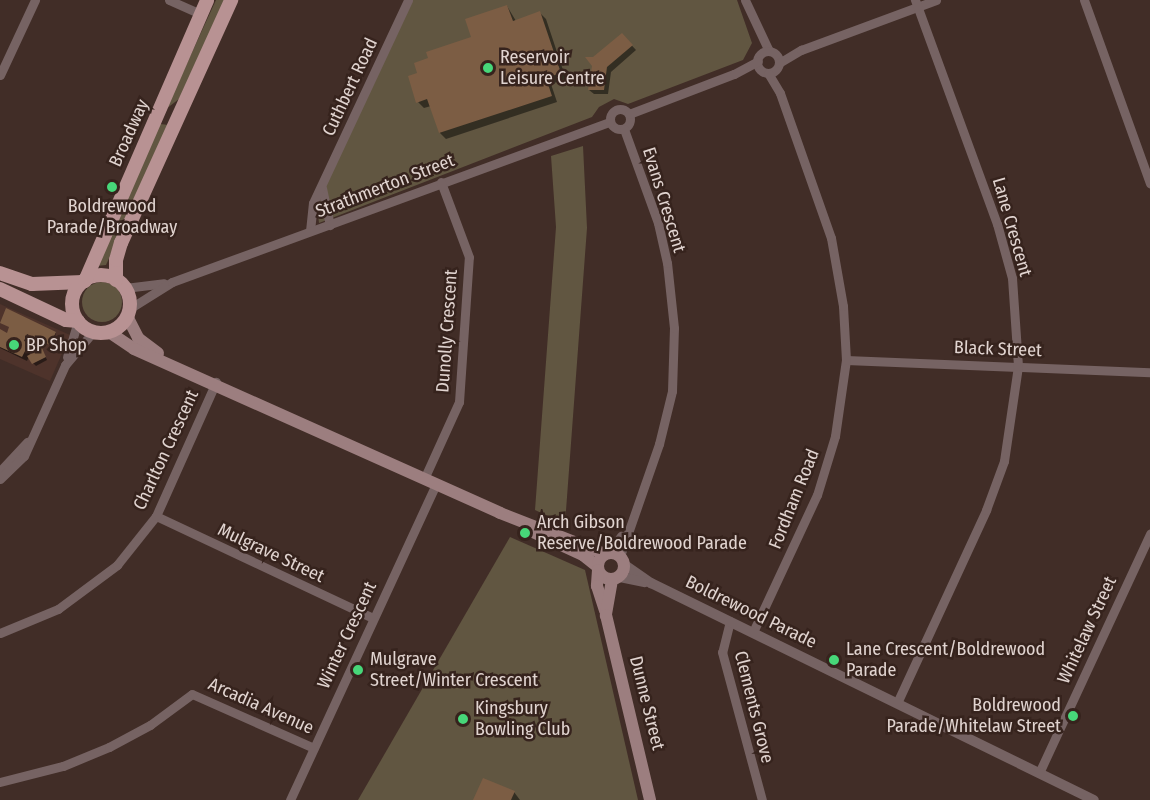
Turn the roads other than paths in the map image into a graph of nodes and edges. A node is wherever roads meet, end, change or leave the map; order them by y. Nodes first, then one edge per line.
1 (35, 0) edge
2 (169, 0) edge
3 (207, 0) edge
4 (231, 0) edge
5 (408, 0) edge
6 (746, 0) edge
7 (936, 0) edge
8 (1084, 0) edge
9 (916, 4) edge
10 (201, 14) junction
11 (801, 50) junction
12 (766, 55) junction
13 (772, 69) junction
14 (734, 74) junction
15 (0, 75) edge
16 (629, 114) junction
17 (178, 116) junction
18 (156, 119) junction
19 (610, 122) junction
20 (624, 129) junction
21 (441, 182) junction
22 (1150, 183) edge
23 (322, 188) junction
24 (330, 225) junction
25 (310, 231) junction
26 (4, 275) edge
27 (84, 281) junction
28 (172, 282) junction
29 (121, 284) junction
30 (1, 290) edge
31 (128, 312) junction
32 (78, 321) junction
33 (93, 332) junction
34 (109, 332) junction
35 (846, 360) junction
36 (65, 365) junction
37 (1018, 366) junction
38 (1150, 372) edge
39 (219, 385) junction
40 (31, 439) junction
41 (0, 471) edge
42 (0, 479) edge
43 (430, 482) junction
44 (500, 513) junction
45 (156, 516) junction
46 (1150, 534) edge
47 (615, 564) junction
48 (598, 568) junction
49 (606, 615) junction
50 (373, 618) junction
51 (730, 621) junction
52 (753, 632) junction
53 (0, 633) edge
54 (897, 703) junction
55 (314, 748) junction
56 (1039, 773) junction
57 (0, 782) edge
58 (290, 800) edge
59 (650, 800) edge
60 (762, 800) edge
61 (1094, 800) edge

1 - 15 street
2 - 10 street
3 - 10 main road, Broadway
4 - 17 main road, Broadway
5 - 23 street, Cuthbert Road
6 - 12 street
7 - 9 street
8 - 22 street
9 - 11 street
9 - 37 street, Lane Crescent
10 - 18 main road, Broadway
11 - 12 street
11 - 13 street
12 - 13 street
12 - 13 street
12 - 14 street
13 - 14 street
13 - 35 street, Fordham Road
14 - 16 street
16 - 19 street
16 - 20 street
17 - 18 main road
17 - 29 main road, Broadway
18 - 27 main road, Broadway
19 - 20 street
19 - 21 street, Strathmerton Street
20 - 47 street, Evans Crescent
21 - 24 street, Strathmerton Street
21 - 43 street, Dunolly Crescent
23 - 24 street
23 - 25 street, Cuthbert Road
24 - 25 street, Strathmerton Street
25 - 28 street, Strathmerton Street
26 - 27 main road
26 - 30 main road
27 - 29 main road
27 - 32 main road
28 - 29 street, Strathmerton Street
28 - 31 street, Strathmerton Street
29 - 31 main road
30 - 32 main road
31 - 34 main road
31 - 39 main road, Boldrewood Parade
32 - 33 main road
32 - 36 street
33 - 34 main road
33 - 36 street
34 - 39 main road, Boldrewood Parade
35 - 37 street, Black Street
35 - 52 street, Fordham Road
36 - 40 street
37 - 38 street, Black Street
37 - 54 street, Lane Crescent
39 - 43 main road, Boldrewood Parade
39 - 45 street, Charlton Crescent
40 - 41 street
40 - 42 street
43 - 44 main road, Boldrewood Parade
43 - 50 street, Winter Crescent
44 - 47 main road, Boldrewood Parade
44 - 48 main road, Boldrewood Parade
45 - 50 street, Mulgrave Street
45 - 53 street, Charlton Crescent
46 - 56 street, Whitelaw Street
47 - 48 main road
47 - 48 main road, Boldrewood Parade
47 - 49 main road, Dunne Street
47 - 51 street, Boldrewood Parade
48 - 49 main road, Dunne Street
49 - 59 main road, Dunne Street
50 - 55 street, Winter Crescent
51 - 52 street, Boldrewood Parade
51 - 60 street, Clements Grove
52 - 54 street, Boldrewood Parade
54 - 56 street, Boldrewood Parade
55 - 57 street, Arcadia Avenue
55 - 58 street, Winter Crescent
56 - 61 street, Boldrewood Parade

